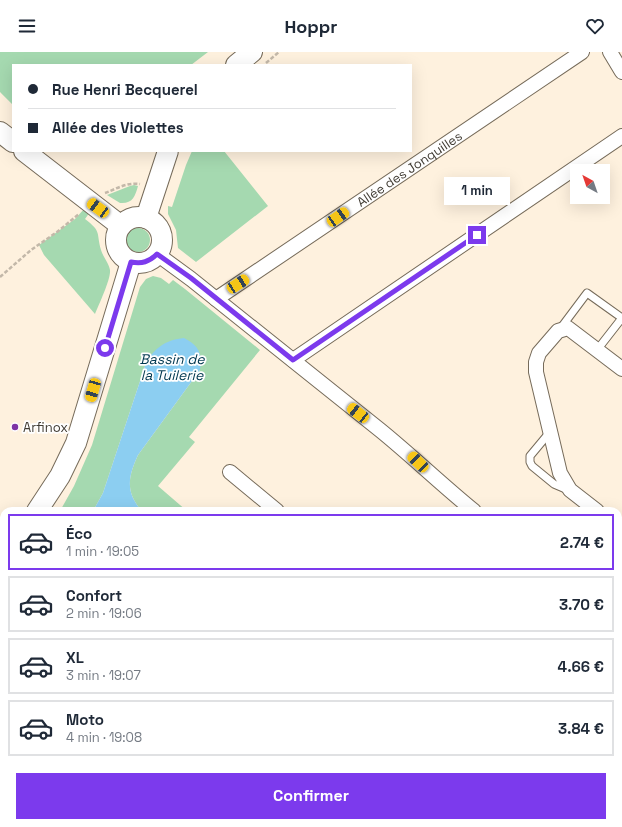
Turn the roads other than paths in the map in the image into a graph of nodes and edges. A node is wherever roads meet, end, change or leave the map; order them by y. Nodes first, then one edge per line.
1 (252, 52) edge
2 (582, 52) edge
3 (610, 52) edge
4 (237, 64) edge
5 (622, 72) edge
6 (0, 132) edge
7 (622, 136) edge
8 (12, 141) edge
9 (25, 152) edge
10 (168, 152) edge
11 (146, 218) junction
12 (121, 226) junction
13 (157, 254) junction
14 (131, 262) junction
15 (216, 298) junction
16 (622, 318) edge
17 (558, 331) junction
18 (597, 350) junction
19 (293, 360) junction
20 (622, 369) edge
21 (550, 432) junction
22 (230, 472) dead end
23 (570, 490) junction
24 (40, 507) edge
25 (272, 507) edge
26 (469, 507) edge
27 (593, 507) edge

1 - 4 street
2 - 15 street, Allée des Jonquilles
3 - 5 street
6 - 8 street
7 - 19 street
9 - 12 street
10 - 11 street
11 - 12 street
11 - 13 street
12 - 14 street
13 - 14 street
13 - 15 street
14 - 24 street
15 - 19 street
16 - 17 lane
16 - 18 lane
17 - 18 street
17 - 21 street
18 - 20 street
19 - 26 street
21 - 23 street
21 - 23 lane
22 - 25 street
23 - 27 street

